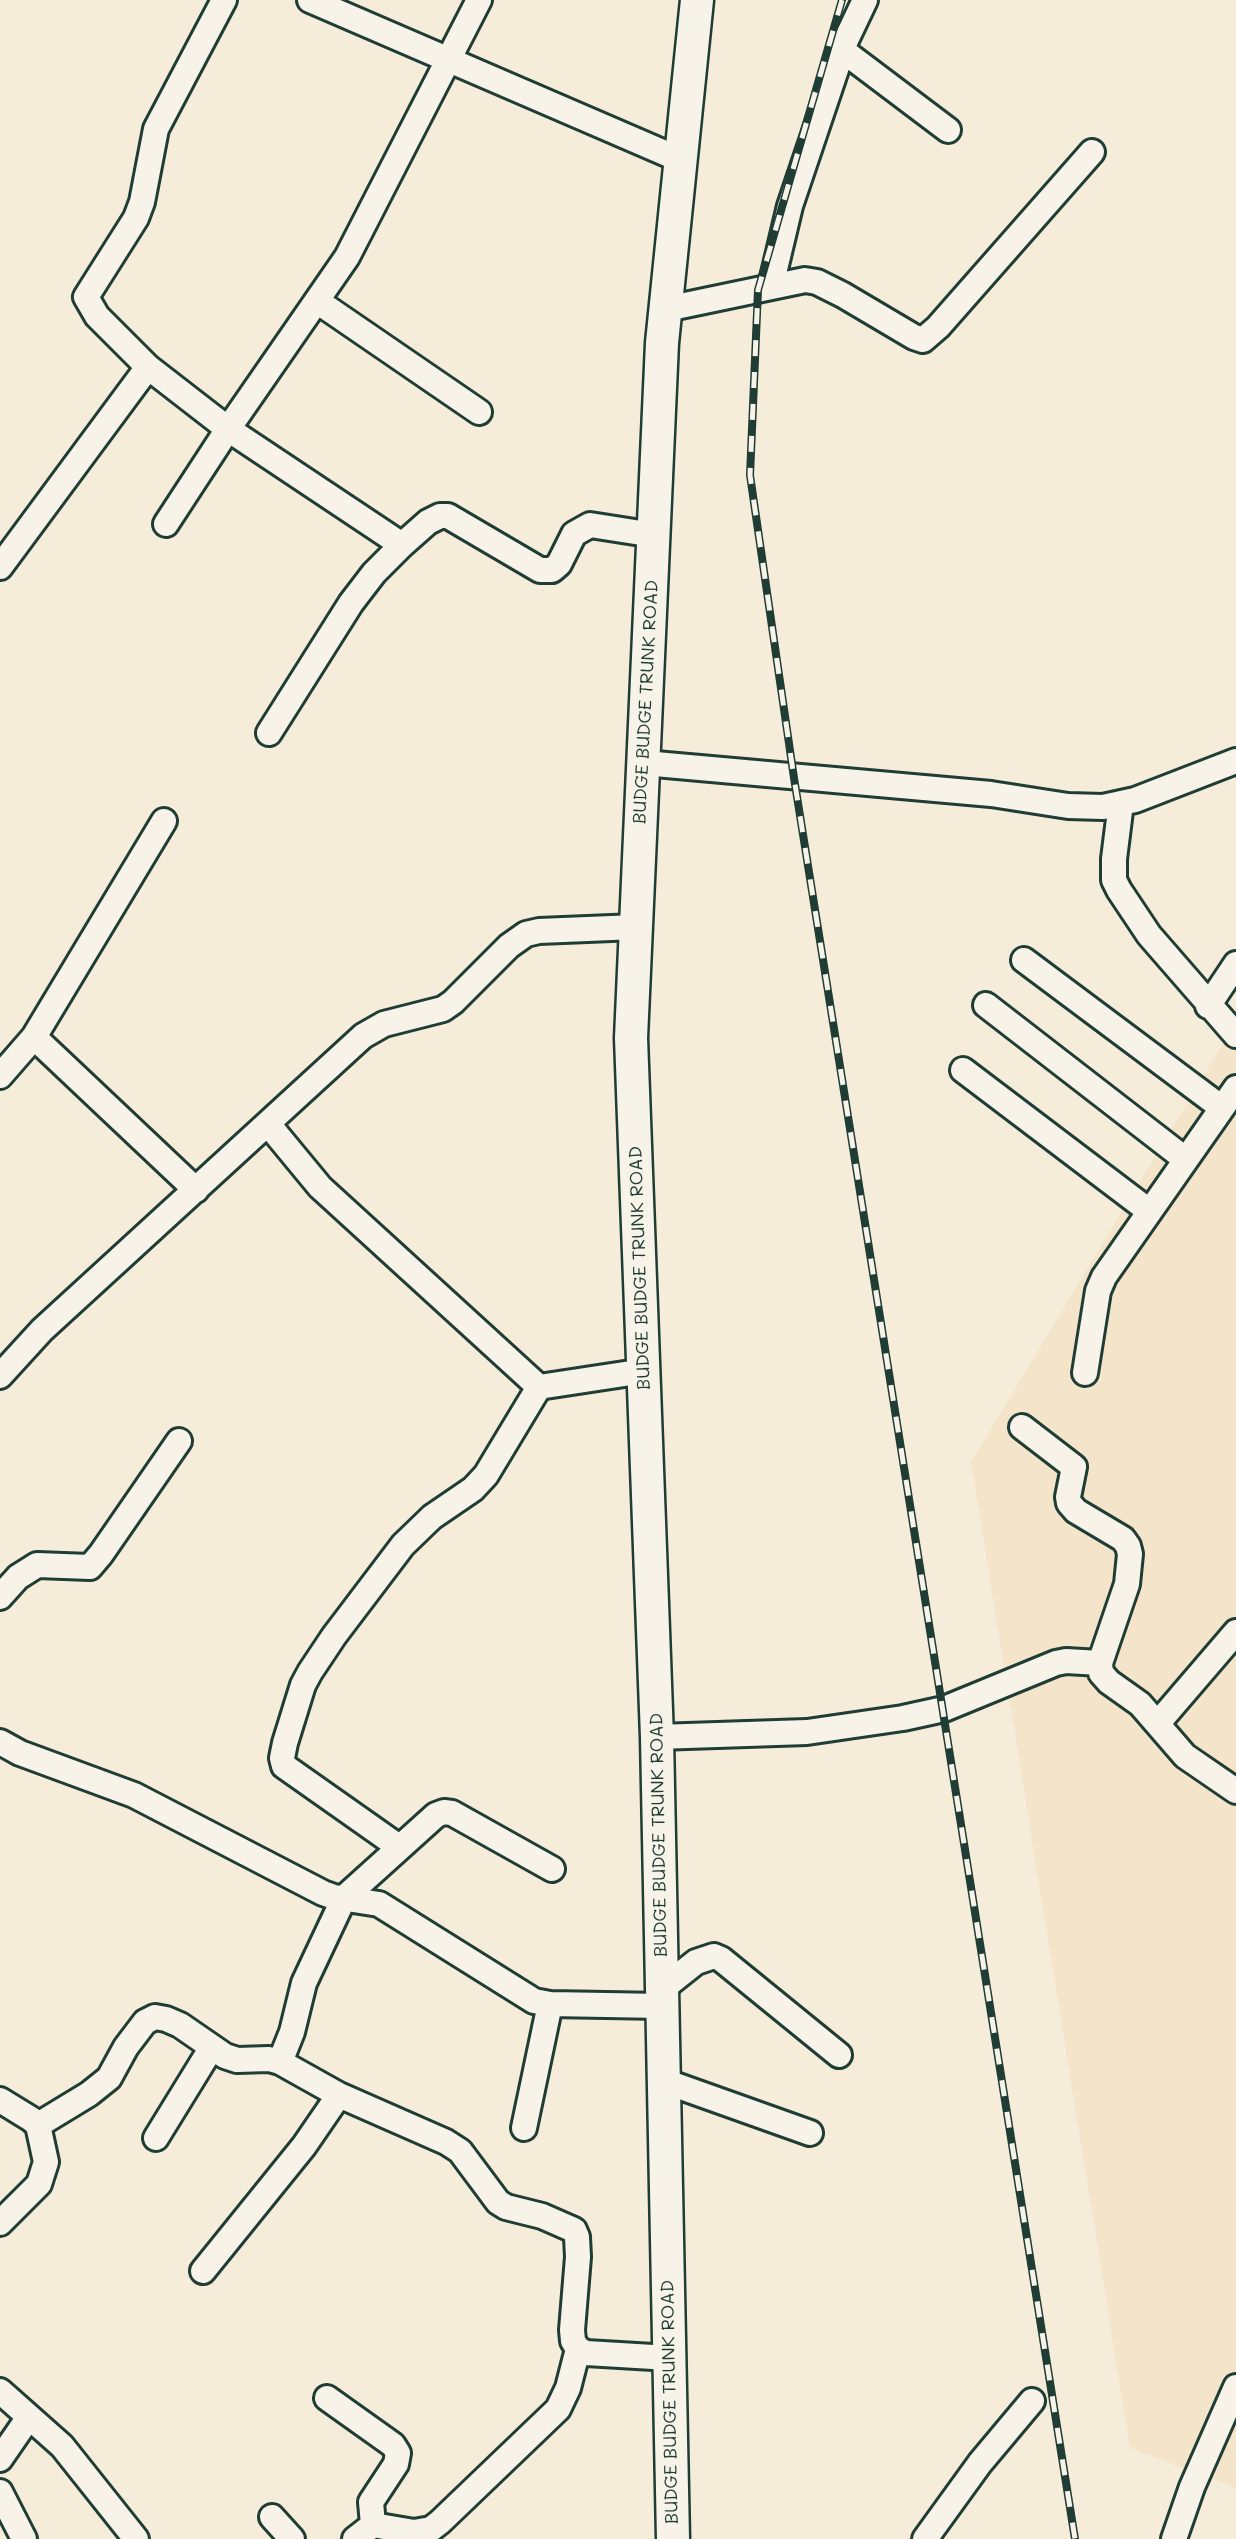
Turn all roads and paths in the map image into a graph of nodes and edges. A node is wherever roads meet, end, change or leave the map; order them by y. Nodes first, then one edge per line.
1 (224, 0) edge
2 (310, 0) edge
3 (479, 0) edge
4 (697, 0) edge
5 (865, 0) edge
6 (842, 50) junction
7 (449, 60) junction
8 (948, 130) dead end
9 (1092, 152) dead end
10 (681, 160) junction
11 (771, 286) junction
12 (317, 301) junction
13 (666, 309) junction
14 (148, 367) junction
15 (479, 412) dead end
16 (229, 429) junction
17 (166, 524) dead end
18 (654, 535) junction
19 (402, 545) junction
20 (0, 566) edge
21 (269, 733) dead end
22 (1236, 761) edge
23 (643, 764) junction
24 (1121, 803) junction
25 (164, 821) dead end
26 (636, 927) junction
27 (1024, 960) dead end
28 (1236, 964) edge
29 (986, 1005) dead end
30 (1208, 1006) junction
31 (1236, 1035) edge
32 (34, 1037) junction
33 (963, 1070) dead end
34 (0, 1076) edge
35 (1236, 1088) edge
36 (1222, 1108) junction
37 (268, 1124) junction
38 (1185, 1159) junction
39 (196, 1190) junction
40 (1149, 1211) junction
41 (644, 1371) junction
42 (1086, 1373) dead end
43 (0, 1376) edge
44 (539, 1387) junction
45 (1022, 1427) dead end
46 (179, 1441) dead end
47 (0, 1597) edge
48 (1236, 1632) edge
49 (1100, 1663) junction
50 (1158, 1723) junction
51 (657, 1737) junction
52 (0, 1742) edge
53 (1236, 1791) edge
54 (399, 1847) junction
55 (552, 1869) dead end
56 (344, 1898) junction
57 (662, 1998) junction
58 (550, 2004) junction
59 (212, 2047) junction
60 (839, 2055) dead end
61 (280, 2062) junction
62 (664, 2081) junction
63 (339, 2095) junction
64 (0, 2099) edge
65 (38, 2125) junction
66 (524, 2128) dead end
67 (810, 2133) dead end
68 (156, 2138) dead end
69 (0, 2223) edge
70 (203, 2271) dead end
71 (578, 2349) junction
72 (670, 2358) junction
73 (1236, 2387) edge
74 (0, 2391) edge
75 (327, 2398) dead end
76 (1032, 2401) dead end
77 (29, 2417) junction
78 (0, 2459) edge
79 (0, 2492) edge
80 (272, 2518) dead end
81 (364, 2532) edge
82 (24, 2539) edge
83 (136, 2539) edge
84 (292, 2539) edge
85 (673, 2539) edge
86 (925, 2539) edge
87 (1174, 2539) edge

1 - 14 street
2 - 7 street
3 - 7 street
4 - 10 main road, BUDGE BUDGE TRUNK ROAD
5 - 6 street
6 - 8 street
6 - 11 street
7 - 10 street
7 - 12 street
9 - 11 street
10 - 13 main road, BUDGE BUDGE TRUNK ROAD
11 - 13 street
12 - 15 street
12 - 16 street
13 - 18 main road, BUDGE BUDGE TRUNK ROAD
14 - 16 street
14 - 20 street
16 - 17 street
16 - 19 street
18 - 19 street
18 - 23 main road, BUDGE BUDGE TRUNK ROAD
19 - 21 street
22 - 24 street
23 - 24 street
23 - 26 main road, BUDGE BUDGE TRUNK ROAD
24 - 30 street
25 - 32 street
26 - 37 street
26 - 41 main road, BUDGE BUDGE TRUNK ROAD
27 - 36 street
28 - 30 street
29 - 38 street
30 - 31 street
32 - 34 street
32 - 39 street
33 - 40 street
35 - 36 street
36 - 38 street
37 - 39 street
37 - 44 street
38 - 40 street
39 - 43 street
40 - 42 street
41 - 44 street
41 - 51 main road, BUDGE BUDGE TRUNK ROAD
44 - 54 street
45 - 49 street
46 - 47 street
48 - 50 street
49 - 50 street
49 - 51 street
50 - 53 street
51 - 57 main road, BUDGE BUDGE TRUNK ROAD
52 - 56 street
54 - 55 street
54 - 56 street
56 - 58 street
56 - 61 street
57 - 58 street
57 - 60 street
57 - 62 main road, BUDGE BUDGE TRUNK ROAD
58 - 66 street
59 - 61 street
59 - 65 street
59 - 68 street
61 - 63 street
62 - 67 street
62 - 72 main road, BUDGE BUDGE TRUNK ROAD
63 - 70 street
63 - 71 street
64 - 65 street
65 - 69 street
71 - 72 street
71 - 81 street
72 - 85 main road, BUDGE BUDGE TRUNK ROAD
73 - 87 street
74 - 77 street
75 - 81 street
76 - 86 street
77 - 78 street
77 - 83 street
79 - 82 street
80 - 84 street

